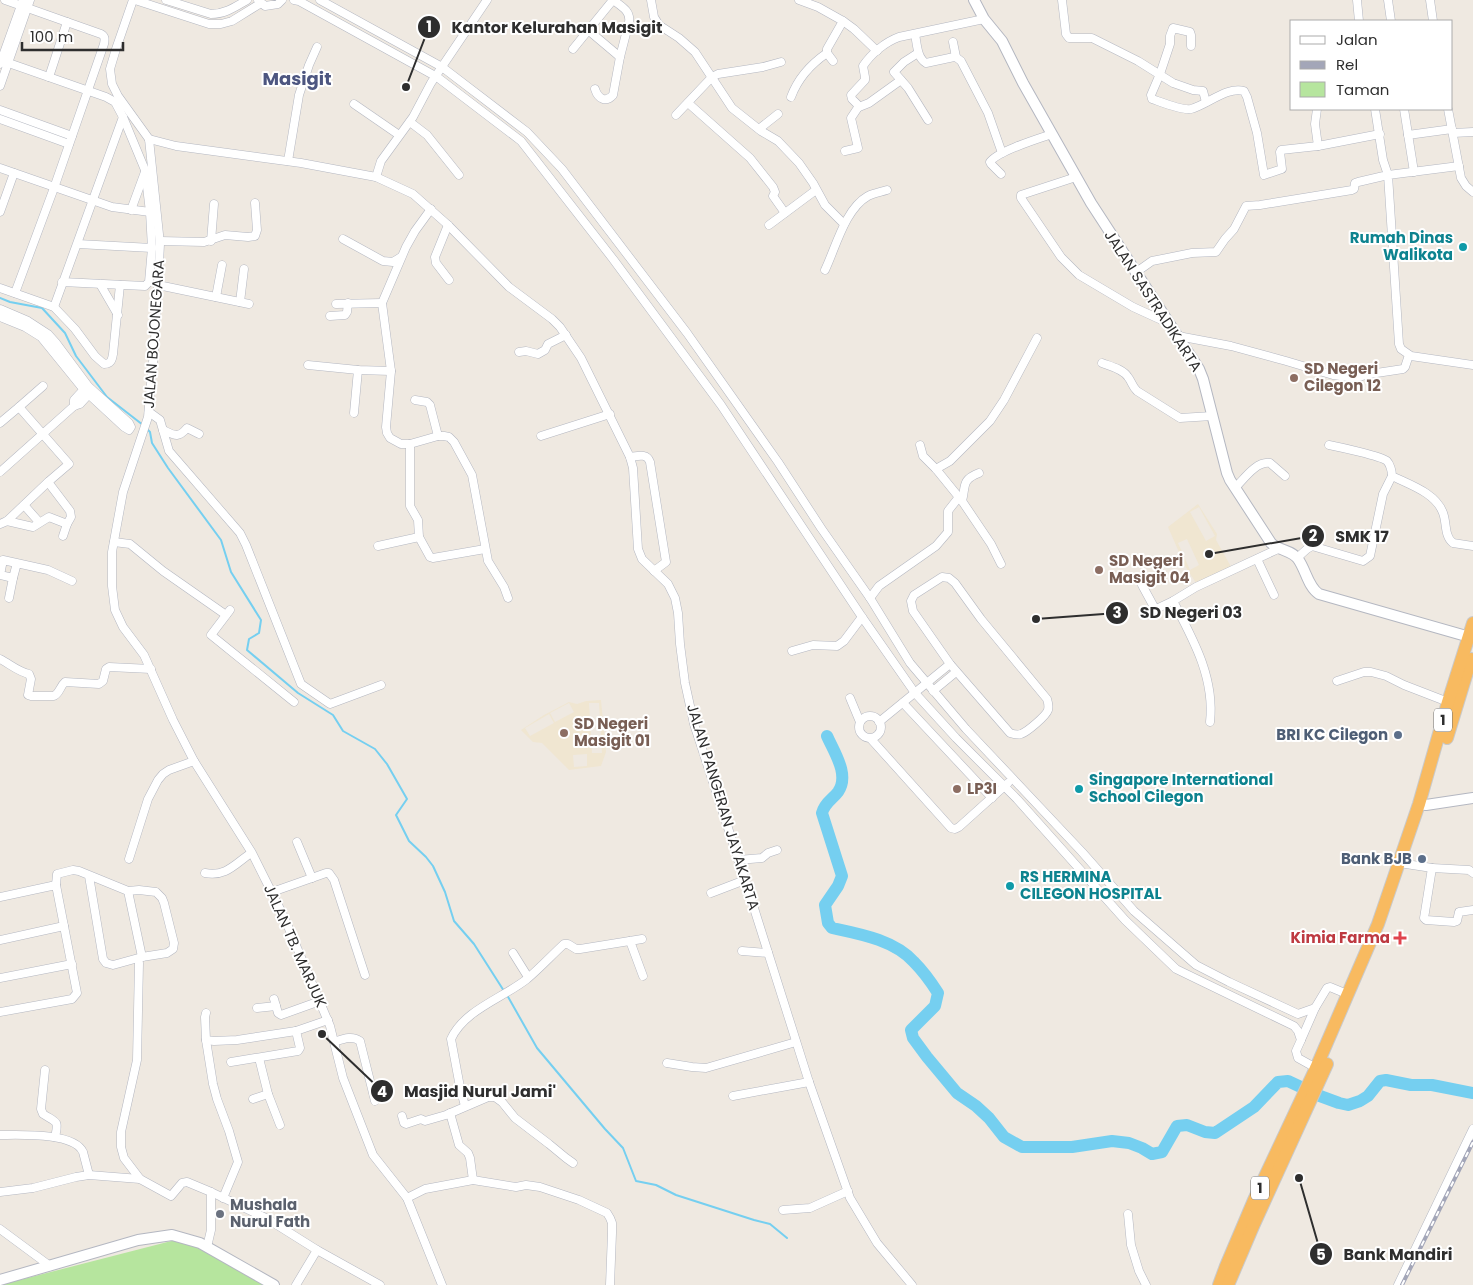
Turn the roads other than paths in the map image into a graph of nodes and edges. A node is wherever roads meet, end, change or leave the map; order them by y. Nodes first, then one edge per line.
1 (5, 0) edge
2 (30, 0) edge
3 (134, 0) edge
4 (166, 0) edge
5 (247, 0) edge
6 (282, 0) edge
7 (294, 0) edge
8 (320, 0) edge
9 (487, 0) edge
10 (613, 0) edge
11 (651, 0) edge
12 (799, 0) edge
13 (974, 0) edge
14 (1062, 0) edge
15 (1356, 0) edge
16 (1388, 0) edge
17 (1430, 0) edge
18 (259, 2) edge
19 (23, 5) edge
20 (984, 19) junction
21 (1359, 20) edge
22 (1391, 20) edge
23 (1433, 20) edge
24 (843, 21) junction
25 (67, 22) junction
26 (588, 30) junction
27 (914, 34) junction
28 (953, 42) dead end
29 (1191, 46) dead end
30 (317, 47) dead end
31 (573, 48) dead end
32 (877, 51) junction
33 (827, 53) junction
34 (918, 53) junction
35 (620, 57) junction
36 (956, 57) junction
37 (833, 61) dead end
38 (2, 62) edge
39 (781, 62) dead end
40 (442, 68) junction
41 (1160, 74) junction
42 (50, 77) junction
43 (437, 77) junction
44 (712, 77) junction
45 (901, 80) junction
46 (0, 86) edge
47 (595, 89) dead end
48 (88, 90) junction
49 (791, 97) dead end
50 (1206, 102) junction
51 (688, 103) junction
52 (354, 104) dead end
53 (859, 107) junction
54 (0, 110) edge
55 (1317, 110) edge
56 (1375, 110) edge
57 (1404, 110) edge
58 (1448, 110) edge
59 (778, 114) dead end
60 (676, 115) dead end
61 (123, 117) junction
62 (0, 119) edge
63 (928, 120) dead end
64 (410, 122) junction
65 (759, 129) junction
66 (1452, 131) junction
67 (1473, 132) edge
68 (1052, 134) junction
69 (1380, 134) junction
70 (399, 135) junction
71 (1408, 135) junction
72 (72, 136) junction
73 (149, 139) junction
74 (69, 144) junction
75 (1318, 146) junction
76 (845, 151) dead end
77 (1002, 153) junction
78 (288, 161) junction
79 (1459, 166) junction
80 (0, 168) edge
81 (146, 170) junction
82 (1414, 172) junction
83 (14, 173) junction
84 (1001, 174) dead end
85 (459, 175) dead end
86 (1388, 175) junction
87 (376, 177) junction
88 (1076, 177) junction
89 (54, 188) junction
90 (816, 190) junction
91 (887, 190) dead end
92 (1473, 192) edge
93 (94, 201) junction
94 (255, 203) dead end
95 (214, 204) dead end
96 (431, 209) junction
97 (131, 210) junction
98 (0, 212) edge
99 (150, 212) junction
100 (785, 213) junction
101 (844, 224) junction
102 (448, 225) junction
103 (769, 225) dead end
104 (343, 239) dead end
105 (160, 241) junction
106 (211, 241) junction
107 (78, 244) junction
108 (152, 248) junction
109 (402, 257) junction
110 (222, 265) dead end
111 (244, 269) dead end
112 (825, 270) dead end
113 (1135, 273) junction
114 (449, 280) dead end
115 (62, 282) junction
116 (100, 284) junction
117 (120, 285) junction
118 (158, 286) junction
119 (0, 288) edge
120 (15, 293) junction
121 (216, 297) junction
122 (240, 302) junction
123 (348, 303) junction
124 (249, 304) dead end
125 (336, 304) dead end
126 (382, 304) junction
127 (54, 307) junction
128 (0, 309) edge
129 (118, 315) junction
130 (330, 316) dead end
131 (0, 317) edge
132 (1168, 323) junction
133 (35, 329) junction
134 (566, 335) junction
135 (1178, 336) junction
136 (1037, 338) dead end
137 (519, 352) dead end
138 (1409, 355) junction
139 (1102, 363) dead end
140 (308, 365) dead end
141 (1473, 365) edge
142 (358, 370) junction
143 (391, 371) junction
144 (43, 386) dead end
145 (88, 391) junction
146 (731, 395) junction
147 (416, 400) dead end
148 (717, 400) junction
149 (19, 407) junction
150 (354, 413) dead end
151 (149, 414) junction
152 (610, 414) junction
153 (1212, 416) junction
154 (0, 423) edge
155 (163, 430) junction
156 (43, 434) junction
157 (198, 434) dead end
158 (438, 436) junction
159 (541, 436) dead end
160 (410, 444) junction
161 (920, 445) dead end
162 (1329, 445) dead end
163 (630, 457) junction
164 (936, 469) junction
165 (0, 472) edge
166 (979, 473) dead end
167 (1285, 476) dead end
168 (1392, 476) junction
169 (48, 482) junction
170 (1235, 488) junction
171 (960, 499) junction
172 (24, 505) junction
173 (39, 522) junction
174 (3, 523) edge
175 (67, 524) junction
176 (63, 536) dead end
177 (419, 537) junction
178 (114, 542) junction
179 (378, 546) dead end
180 (1473, 546) edge
181 (485, 549) junction
182 (1278, 549) junction
183 (1298, 558) junction
184 (1257, 559) junction
185 (17, 563) junction
186 (1001, 564) dead end
187 (654, 571) junction
188 (13, 578) junction
189 (72, 581) dead end
190 (1142, 586) dead end
191 (1274, 595) dead end
192 (8, 598) dead end
193 (508, 598) dead end
194 (870, 598) junction
195 (1173, 601) junction
196 (862, 617) junction
197 (1473, 623) edge
198 (1471, 638) edge
199 (792, 652) dead end
200 (1473, 652) edge
201 (0, 659) edge
202 (950, 664) junction
203 (151, 668) junction
204 (956, 672) junction
205 (1337, 681) dead end
206 (926, 684) junction
207 (381, 685) dead end
208 (933, 691) junction
209 (915, 693) junction
210 (850, 698) dead end
211 (294, 702) dead end
212 (1448, 702) junction
213 (903, 703) junction
214 (860, 722) junction
215 (879, 722) junction
216 (1210, 722) dead end
217 (870, 738) junction
218 (194, 761) junction
219 (1006, 771) junction
220 (1014, 778) junction
221 (997, 779) junction
222 (1005, 786) junction
223 (992, 798) junction
224 (1473, 798) edge
225 (1422, 804) junction
226 (297, 842) dead end
227 (776, 850) dead end
228 (252, 852) junction
229 (129, 859) dead end
230 (738, 860) junction
231 (1406, 864) junction
232 (1432, 868) junction
233 (205, 873) dead end
234 (1473, 874) edge
235 (89, 876) junction
236 (312, 878) junction
237 (745, 880) junction
238 (1109, 883) junction
239 (56, 885) junction
240 (128, 891) junction
241 (272, 892) junction
242 (712, 893) dead end
243 (1100, 893) junction
244 (0, 897) edge
245 (1473, 910) edge
246 (64, 926) junction
247 (642, 939) dead end
248 (0, 940) edge
249 (630, 941) junction
250 (742, 951) dead end
251 (513, 953) dead end
252 (768, 953) junction
253 (140, 960) junction
254 (72, 964) junction
255 (365, 975) dead end
256 (642, 976) dead end
257 (528, 977) junction
258 (0, 978) edge
259 (1348, 994) junction
260 (320, 1001) junction
261 (257, 1008) dead end
262 (1315, 1008) junction
263 (0, 1012) edge
264 (206, 1013) dead end
265 (1298, 1014) junction
266 (328, 1020) junction
267 (1294, 1026) junction
268 (296, 1030) junction
269 (206, 1040) junction
270 (1301, 1040) junction
271 (334, 1042) junction
272 (796, 1042) junction
273 (260, 1058) junction
274 (231, 1062) dead end
275 (667, 1063) dead end
276 (45, 1070) dead end
277 (1320, 1070) junction
278 (809, 1082) junction
279 (1311, 1090) junction
280 (268, 1094) junction
281 (732, 1096) dead end
282 (253, 1099) dead end
283 (375, 1101) dead end
284 (465, 1106) junction
285 (450, 1113) junction
286 (402, 1116) dead end
287 (280, 1125) dead end
288 (1473, 1129) edge
289 (0, 1135) edge
290 (55, 1137) junction
291 (573, 1163) dead end
292 (89, 1175) junction
293 (140, 1179) junction
294 (473, 1180) junction
295 (0, 1192) edge
296 (211, 1192) junction
297 (848, 1192) junction
298 (223, 1198) junction
299 (406, 1198) junction
300 (783, 1210) dead end
301 (1128, 1214) dead end
302 (0, 1229) edge
303 (207, 1247) junction
304 (317, 1250) junction
305 (50, 1266) junction
306 (0, 1280) edge
307 (274, 1285) edge
308 (296, 1285) edge
309 (380, 1285) edge
310 (442, 1285) edge
311 (610, 1285) edge
312 (912, 1285) edge
313 (1146, 1285) edge
314 (1219, 1285) edge
315 (1228, 1285) edge
316 (1398, 1285) edge

1 - 19 street
2 - 19 street
3 - 18 street
3 - 73 street, JALAN BOJONEGARA
4 - 5 street
6 - 18 street
7 - 43 street
8 - 40 street
9 - 40 street
10 - 26 street
10 - 35 street
11 - 44 street
12 - 24 street
13 - 20 street, JALAN SASTRADIKARTA
14 - 41 street
15 - 21 street
16 - 22 street
17 - 23 street
19 - 25 street
19 - 38 street
20 - 27 street
20 - 68 street, JALAN SASTRADIKARTA
24 - 32 street
24 - 33 street
25 - 42 street
25 - 48 street
26 - 31 street
26 - 35 street
27 - 32 street
27 - 34 street
28 - 36 street
29 - 41 street
30 - 78 street
32 - 53 street
33 - 37 street
33 - 49 street
34 - 36 street
34 - 45 street
35 - 47 street
36 - 77 street
38 - 42 street
38 - 46 street
39 - 44 street
40 - 43 street
40 - 146 street
41 - 50 street
41 - 50 street
42 - 48 street
43 - 64 street
43 - 148 street
44 - 51 street
44 - 65 street
45 - 53 street
45 - 63 street
48 - 61 street
48 - 72 street
50 - 75 street
51 - 60 street
51 - 100 street
52 - 70 street
53 - 76 street
54 - 72 street
55 - 75 street
56 - 69 street
57 - 71 street
58 - 66 street
59 - 65 street
61 - 81 street
61 - 93 street
62 - 74 street
64 - 70 street
64 - 85 street
65 - 90 street
66 - 67 street
66 - 71 street
66 - 79 street
68 - 77 street
68 - 88 street, JALAN SASTRADIKARTA
69 - 75 street
69 - 86 street
70 - 87 street
71 - 82 street
72 - 74 street
73 - 78 street, JALAN PANGERAN JAYAKARTA
73 - 105 street, JALAN BOJONEGARA
74 - 89 street
77 - 84 street
78 - 87 street, JALAN PANGERAN JAYAKARTA
79 - 82 street
79 - 92 street
80 - 83 street
81 - 97 street
81 - 99 street
82 - 86 street
83 - 89 street
83 - 98 street
86 - 113 street
86 - 138 street
87 - 96 street, JALAN PANGERAN JAYAKARTA
88 - 113 street, JALAN SASTRADIKARTA
88 - 132 street
89 - 93 street
89 - 120 street
90 - 100 street
90 - 101 street
91 - 101 street
93 - 97 street
93 - 107 street
94 - 106 street
95 - 106 street
96 - 102 street, JALAN PANGERAN JAYAKARTA
96 - 109 street
97 - 99 street
99 - 108 street
100 - 103 street
101 - 112 street
102 - 114 street
102 - 134 street, JALAN PANGERAN JAYAKARTA
104 - 109 street
105 - 106 street
105 - 118 street, JALAN BOJONEGARA
107 - 108 street
107 - 115 street
108 - 117 street
109 - 126 street
110 - 121 street
111 - 122 street
113 - 132 street, JALAN SASTRADIKARTA
115 - 116 street
115 - 127 street
116 - 117 street
116 - 129 street
117 - 129 street
118 - 121 street
118 - 151 street, JALAN BOJONEGARA
119 - 120 street
120 - 127 street
121 - 122 street
122 - 124 street
123 - 125 street
123 - 126 street
123 - 130 street
126 - 143 street
127 - 129 street
128 - 133 street
131 - 133 street
132 - 135 street, JALAN SASTRADIKARTA
133 - 145 street
134 - 137 street
134 - 152 street, JALAN PANGERAN JAYAKARTA
135 - 138 street
135 - 153 street, JALAN SASTRADIKARTA
136 - 164 street
138 - 141 street
139 - 153 street
140 - 142 street
142 - 143 street
142 - 150 street
143 - 160 street
144 - 149 street
145 - 145 street
145 - 156 street
146 - 148 street
146 - 194 street
147 - 158 street
148 - 196 street
149 - 154 street
149 - 156 street
151 - 155 street
151 - 178 street, JALAN BOJONEGARA
152 - 159 street
152 - 163 street, JALAN PANGERAN JAYAKARTA
153 - 170 street, JALAN SASTRADIKARTA
155 - 157 street
155 - 207 street
156 - 165 street
156 - 169 street
158 - 160 street
158 - 181 street
160 - 177 street
161 - 164 street
162 - 168 street
163 - 187 street, JALAN PANGERAN JAYAKARTA
163 - 187 street
164 - 171 street
166 - 171 street
167 - 170 street
168 - 180 street
168 - 183 street
169 - 172 street
169 - 175 street
170 - 182 street, JALAN SASTRADIKARTA
171 - 186 street
171 - 194 street
172 - 173 street
172 - 174 street
173 - 174 street
173 - 175 street
175 - 176 street
177 - 179 street
177 - 181 street
178 - 203 street, JALAN BOJONEGARA
178 - 211 street
181 - 193 street
182 - 183 street, JALAN SASTRADIKARTA
182 - 184 street
183 - 198 street
184 - 191 street
184 - 195 street
185 - 188 street
185 - 188 street
185 - 189 street
187 - 230 street, JALAN PANGERAN JAYAKARTA
188 - 192 street
190 - 195 street
194 - 206 street
195 - 216 street
196 - 199 street
196 - 209 street
197 - 198 highway, 1
198 - 212 highway, 1
200 - 225 highway, 1
201 - 203 street
202 - 204 street
202 - 204 street
202 - 206 street
203 - 218 street, JALAN TB. MARJUK
204 - 208 street
205 - 212 street
206 - 208 street
206 - 209 street
208 - 219 street
209 - 213 street
209 - 221 street
210 - 214 street
212 - 225 highway, 1
213 - 215 street
213 - 223 street
214 - 215 street
214 - 217 street
215 - 217 street
217 - 223 street
218 - 228 street, JALAN TB. MARJUK
218 - 229 street
219 - 220 street
219 - 221 street
220 - 222 street
220 - 238 street
221 - 222 street
222 - 223 street
222 - 243 street
224 - 225 street
225 - 231 highway, 1
225 - 259 highway, 1
226 - 236 street
227 - 230 street
228 - 233 street
228 - 241 street, JALAN TB. MARJUK
230 - 237 street, JALAN PANGERAN JAYAKARTA
231 - 232 street
231 - 277 highway, 1
232 - 234 street
232 - 245 street
235 - 239 street
235 - 240 street
235 - 253 street
236 - 241 street
236 - 255 street
237 - 242 street
237 - 252 street, JALAN PANGERAN JAYAKARTA
238 - 243 street
238 - 265 street
239 - 244 street
239 - 246 street
240 - 253 street
240 - 253 street
241 - 260 street, JALAN TB. MARJUK
243 - 267 street
246 - 248 street
246 - 254 street
247 - 249 street
249 - 256 street
249 - 257 street
250 - 252 street
251 - 257 street
252 - 272 street, JALAN PANGERAN JAYAKARTA
253 - 293 street
254 - 258 street
254 - 263 street
257 - 284 street
259 - 262 street
259 - 277 highway, 1
260 - 261 street
260 - 266 street, JALAN TB. MARJUK
262 - 265 street
262 - 270 street
264 - 269 street
265 - 267 street
266 - 268 street
266 - 271 street, JALAN TB. MARJUK
267 - 270 street
268 - 269 street
268 - 273 street
269 - 298 street
270 - 277 street
271 - 283 street
271 - 299 street, JALAN TB. MARJUK
272 - 275 street
272 - 278 street, JALAN PANGERAN JAYAKARTA
273 - 274 street
273 - 280 street
276 - 290 street
277 - 279 highway, 1
278 - 281 street
278 - 297 street, JALAN PANGERAN JAYAKARTA
279 - 314 highway, 1
279 - 315 highway, 1
280 - 282 street
280 - 287 street
284 - 285 street
284 - 291 street
285 - 286 street
285 - 294 street
288 - 316 street
289 - 290 street
290 - 292 street
292 - 293 street
292 - 295 street
293 - 296 street
294 - 299 street
294 - 311 street
296 - 298 street
296 - 303 street
297 - 300 street
297 - 312 street, JALAN PANGERAN JAYAKARTA
298 - 304 street
299 - 310 street, JALAN TB. MARJUK
301 - 313 street
302 - 305 street
303 - 305 street
303 - 307 street
304 - 308 street
304 - 309 street
305 - 306 street

